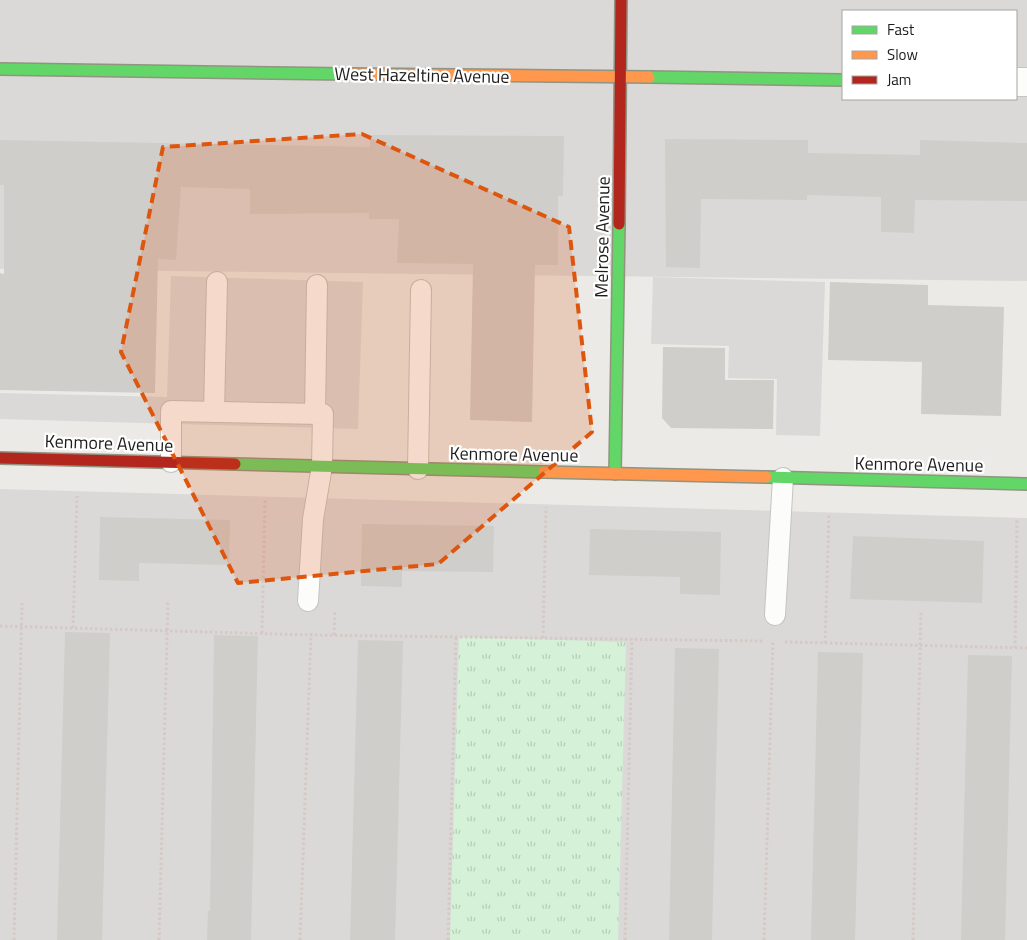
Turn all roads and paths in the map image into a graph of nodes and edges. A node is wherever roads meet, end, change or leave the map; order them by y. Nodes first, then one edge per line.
1 (621, 0) edge
2 (0, 69) edge
3 (622, 78) junction
4 (842, 80) edge
5 (217, 282) dead end
6 (317, 285) dead end
7 (421, 290) dead end
8 (214, 412) junction
9 (314, 414) junction
10 (0, 458) edge
11 (170, 462) junction
12 (322, 466) junction
13 (418, 468) junction
14 (615, 474) junction
15 (783, 478) junction
16 (1027, 484) edge
17 (77, 496) dead end
18 (265, 500) dead end
19 (546, 507) dead end
20 (829, 514) dead end
21 (1018, 519) dead end
22 (168, 600) dead end
23 (308, 601) dead end
24 (22, 603) dead end
25 (920, 613) dead end
26 (775, 615) dead end
27 (0, 626) edge
28 (21, 627) junction
29 (73, 628) junction
30 (310, 629) dead end
31 (167, 631) junction
32 (262, 634) junction
33 (311, 635) junction
34 (456, 637) junction
35 (544, 638) junction
36 (632, 639) junction
37 (773, 640) junction
38 (825, 643) junction
39 (920, 645) junction
40 (1015, 648) junction
41 (1027, 648) edge
42 (14, 940) edge
43 (159, 940) edge
44 (300, 940) edge
45 (448, 940) edge
46 (625, 940) edge
47 (764, 940) edge
48 (913, 940) edge

1 - 3 street, Melrose Avenue
2 - 3 street, West Hazeltine Avenue
3 - 4 street, West Hazeltine Avenue
3 - 14 street, Melrose Avenue
5 - 8 lane
6 - 9 lane
7 - 13 lane
8 - 9 lane
8 - 11 lane
9 - 12 lane
10 - 11 street, Kenmore Avenue
11 - 12 street, Kenmore Avenue
12 - 13 street, Kenmore Avenue
12 - 23 lane
13 - 14 street, Kenmore Avenue
14 - 15 street, Kenmore Avenue
15 - 16 street, Kenmore Avenue
15 - 26 lane
17 - 29 path
18 - 32 path
19 - 35 path
20 - 38 path
21 - 40 path
22 - 31 path
24 - 28 path
25 - 39 path
27 - 28 path
28 - 29 path
28 - 42 path
29 - 31 path
30 - 33 path
31 - 32 path
31 - 43 path
32 - 33 path
33 - 34 path
33 - 44 path
34 - 35 path
34 - 45 path
35 - 36 path
36 - 37 path
36 - 46 path
37 - 38 path
37 - 47 path
38 - 39 path
39 - 40 path
39 - 48 path
40 - 41 path

